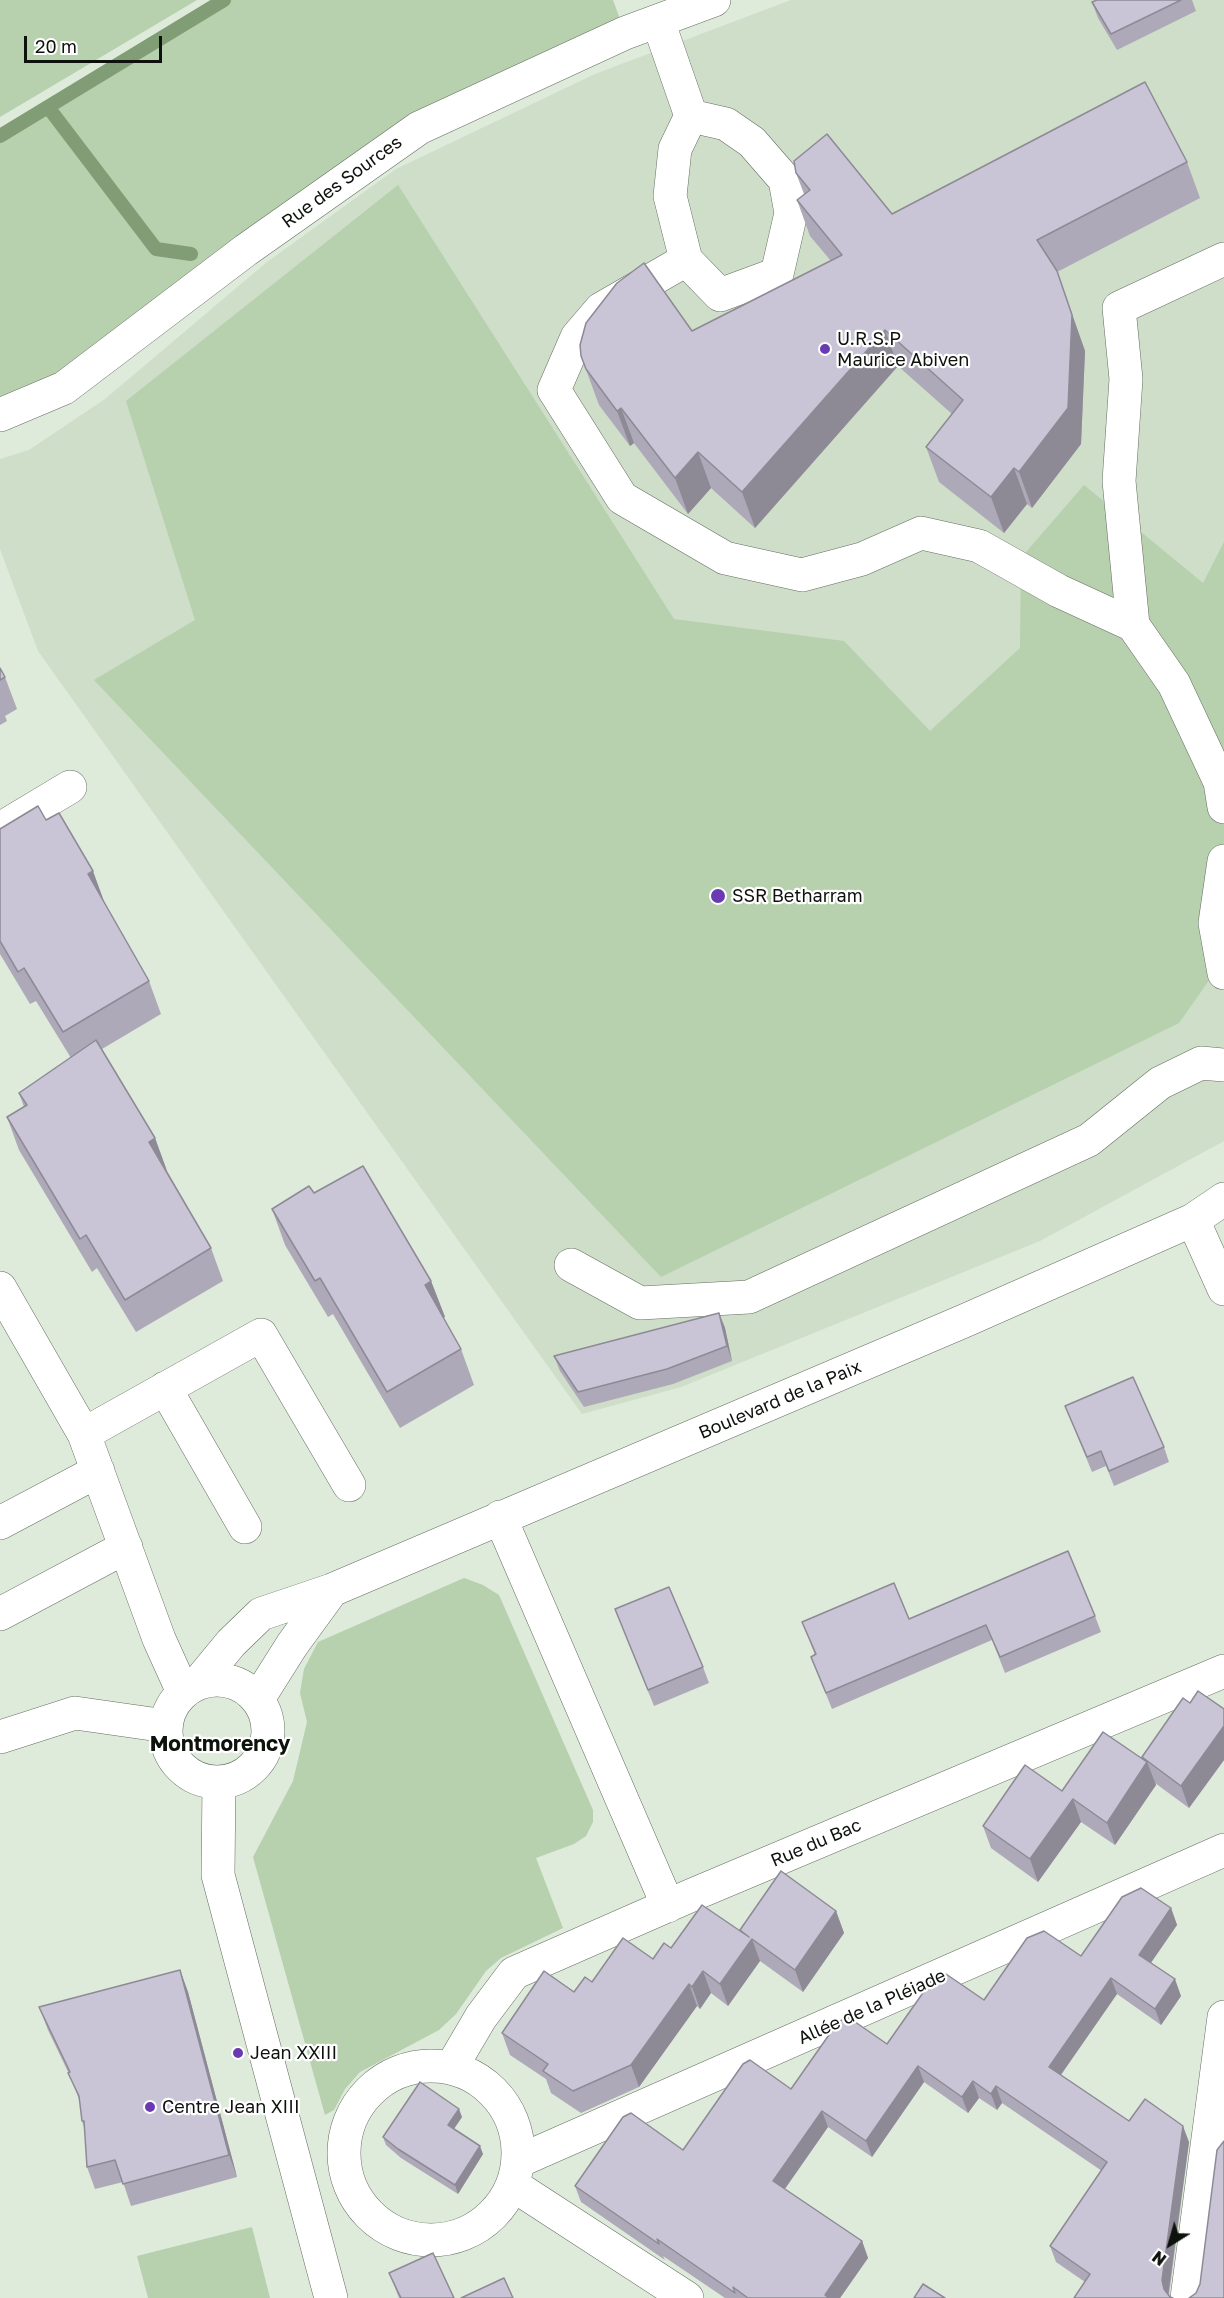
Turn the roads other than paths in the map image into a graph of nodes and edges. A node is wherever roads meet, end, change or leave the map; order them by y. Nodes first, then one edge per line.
1 (714, 0) edge
2 (658, 21) junction
3 (691, 116) junction
4 (1224, 259) edge
5 (686, 260) junction
6 (0, 415) edge
7 (1133, 625) junction
8 (70, 787) dead end
9 (1224, 807) edge
10 (0, 829) edge
11 (1224, 861) edge
12 (1224, 973) edge
13 (1224, 1065) edge
14 (1224, 1199) edge
15 (1193, 1220) junction
16 (571, 1265) dead end
17 (0, 1288) edge
18 (1224, 1289) edge
19 (165, 1388) junction
20 (84, 1434) junction
21 (98, 1471) junction
22 (349, 1485) dead end
23 (500, 1517) junction
24 (0, 1523) edge
25 (245, 1527) dead end
26 (126, 1547) junction
27 (332, 1590) junction
28 (0, 1614) edge
29 (1224, 1671) edge
30 (191, 1688) junction
31 (258, 1700) junction
32 (165, 1726) junction
33 (0, 1737) edge
34 (219, 1782) junction
35 (1224, 1850) edge
36 (668, 1906) junction
37 (1224, 2017) edge
38 (452, 2068) junction
39 (516, 2173) junction
40 (331, 2298) edge
41 (687, 2298) edge
42 (1187, 2298) edge

1 - 2 street, Rue des Sources
2 - 3 street
2 - 6 street, Rue des Sources
3 - 5 street
3 - 5 street
4 - 7 street
5 - 7 street
7 - 9 street
8 - 10 street
11 - 12 street
13 - 16 street
14 - 15 street, Boulevard de la Paix
15 - 18 street
15 - 23 street, Boulevard de la Paix
17 - 20 street
19 - 20 street
19 - 22 street
19 - 25 street
20 - 21 street
21 - 24 street
21 - 26 street
23 - 27 street, Boulevard de la Paix
23 - 36 street
26 - 28 street
26 - 30 street
27 - 30 street, Boulevard de la Paix
27 - 31 street
29 - 36 street, Rue du Bac
30 - 31 street
30 - 32 street
31 - 34 street
32 - 33 street
32 - 34 street
34 - 40 street
35 - 39 street, Allée de la Pléiade
36 - 38 street, Rue du Bac
37 - 42 street
38 - 39 street
38 - 39 street
39 - 41 street

